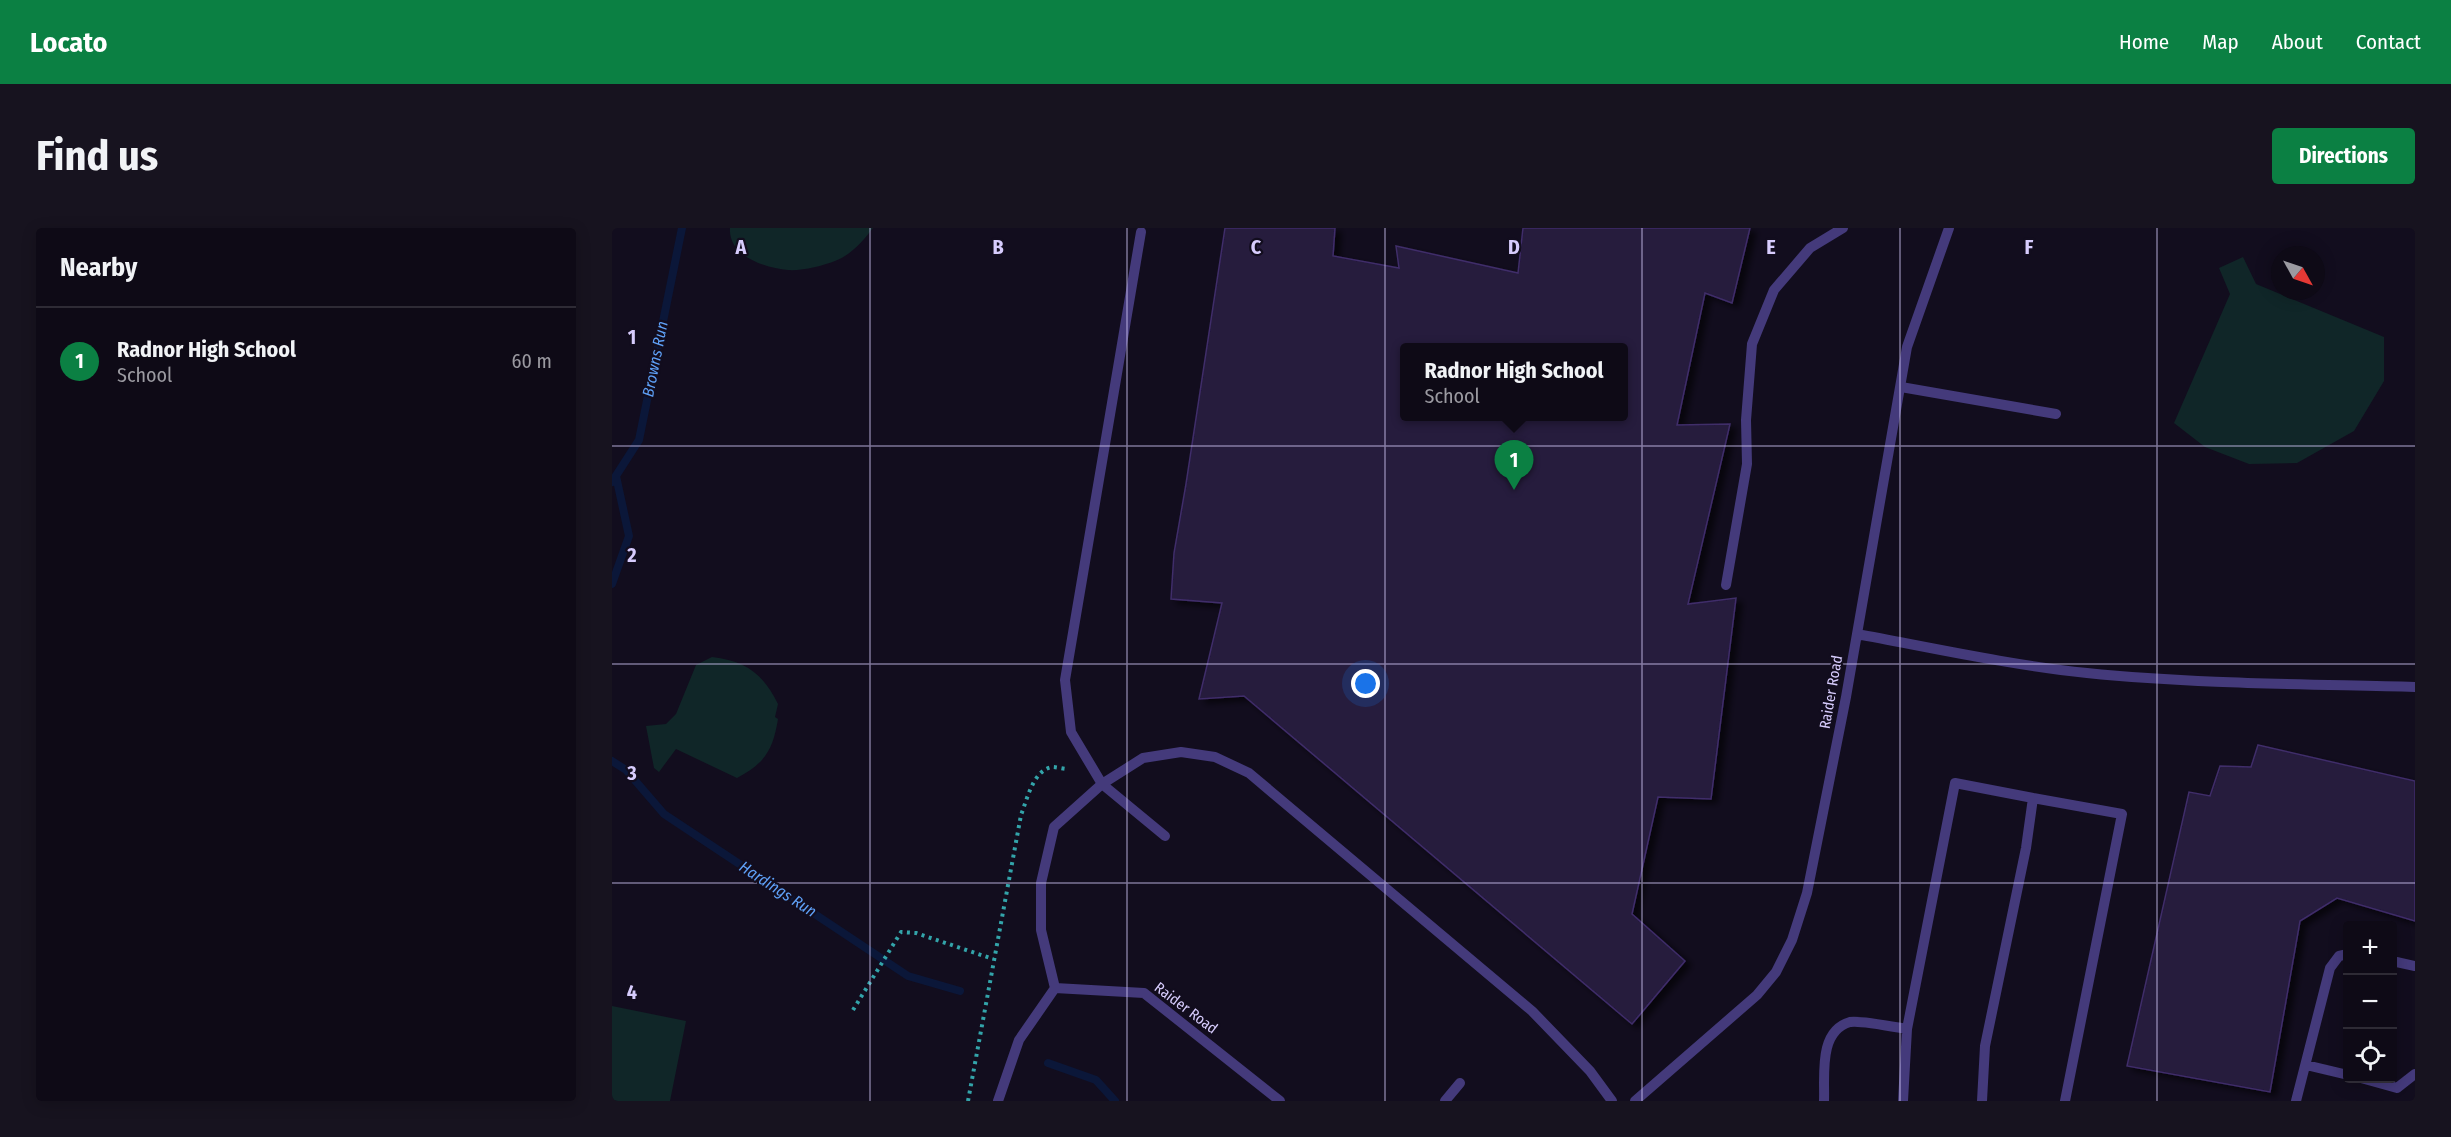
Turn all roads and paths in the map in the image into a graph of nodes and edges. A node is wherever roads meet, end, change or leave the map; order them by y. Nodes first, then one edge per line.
1 (1843, 228) edge
2 (1949, 228) edge
3 (1141, 232) dead end
4 (1901, 387) junction
5 (2056, 414) dead end
6 (1726, 585) dead end
7 (1857, 634) junction
8 (2415, 687) edge
9 (1067, 770) dead end
10 (1102, 784) junction
11 (2033, 798) junction
12 (1165, 836) dead end
13 (2343, 955) edge
14 (993, 959) junction
15 (2397, 962) edge
16 (2415, 966) edge
17 (1055, 988) junction
18 (853, 1010) dead end
19 (1906, 1029) junction
20 (2306, 1065) junction
21 (2343, 1074) edge
22 (2415, 1074) edge
23 (1460, 1083) dead end
24 (2379, 1083) edge
25 (968, 1101) edge
26 (998, 1101) edge
27 (1280, 1101) edge
28 (1445, 1101) edge
29 (1612, 1101) edge
30 (1635, 1101) edge
31 (1824, 1101) edge
32 (1904, 1101) edge
33 (1982, 1101) edge
34 (2065, 1101) edge
35 (2296, 1101) edge

1 - 6 lane
2 - 4 lane, Raider Road
3 - 10 lane
4 - 5 lane
4 - 7 lane, Raider Road
7 - 8 lane
7 - 30 lane, Raider Road
9 - 14 path
10 - 12 lane
10 - 17 lane
10 - 29 lane
11 - 19 lane
11 - 33 lane
11 - 34 lane
13 - 20 lane
14 - 18 path
14 - 25 path
15 - 16 lane
17 - 26 lane
17 - 27 lane, Raider Road
19 - 31 lane
19 - 32 lane
20 - 21 lane
20 - 35 lane
22 - 24 lane
23 - 28 lane

